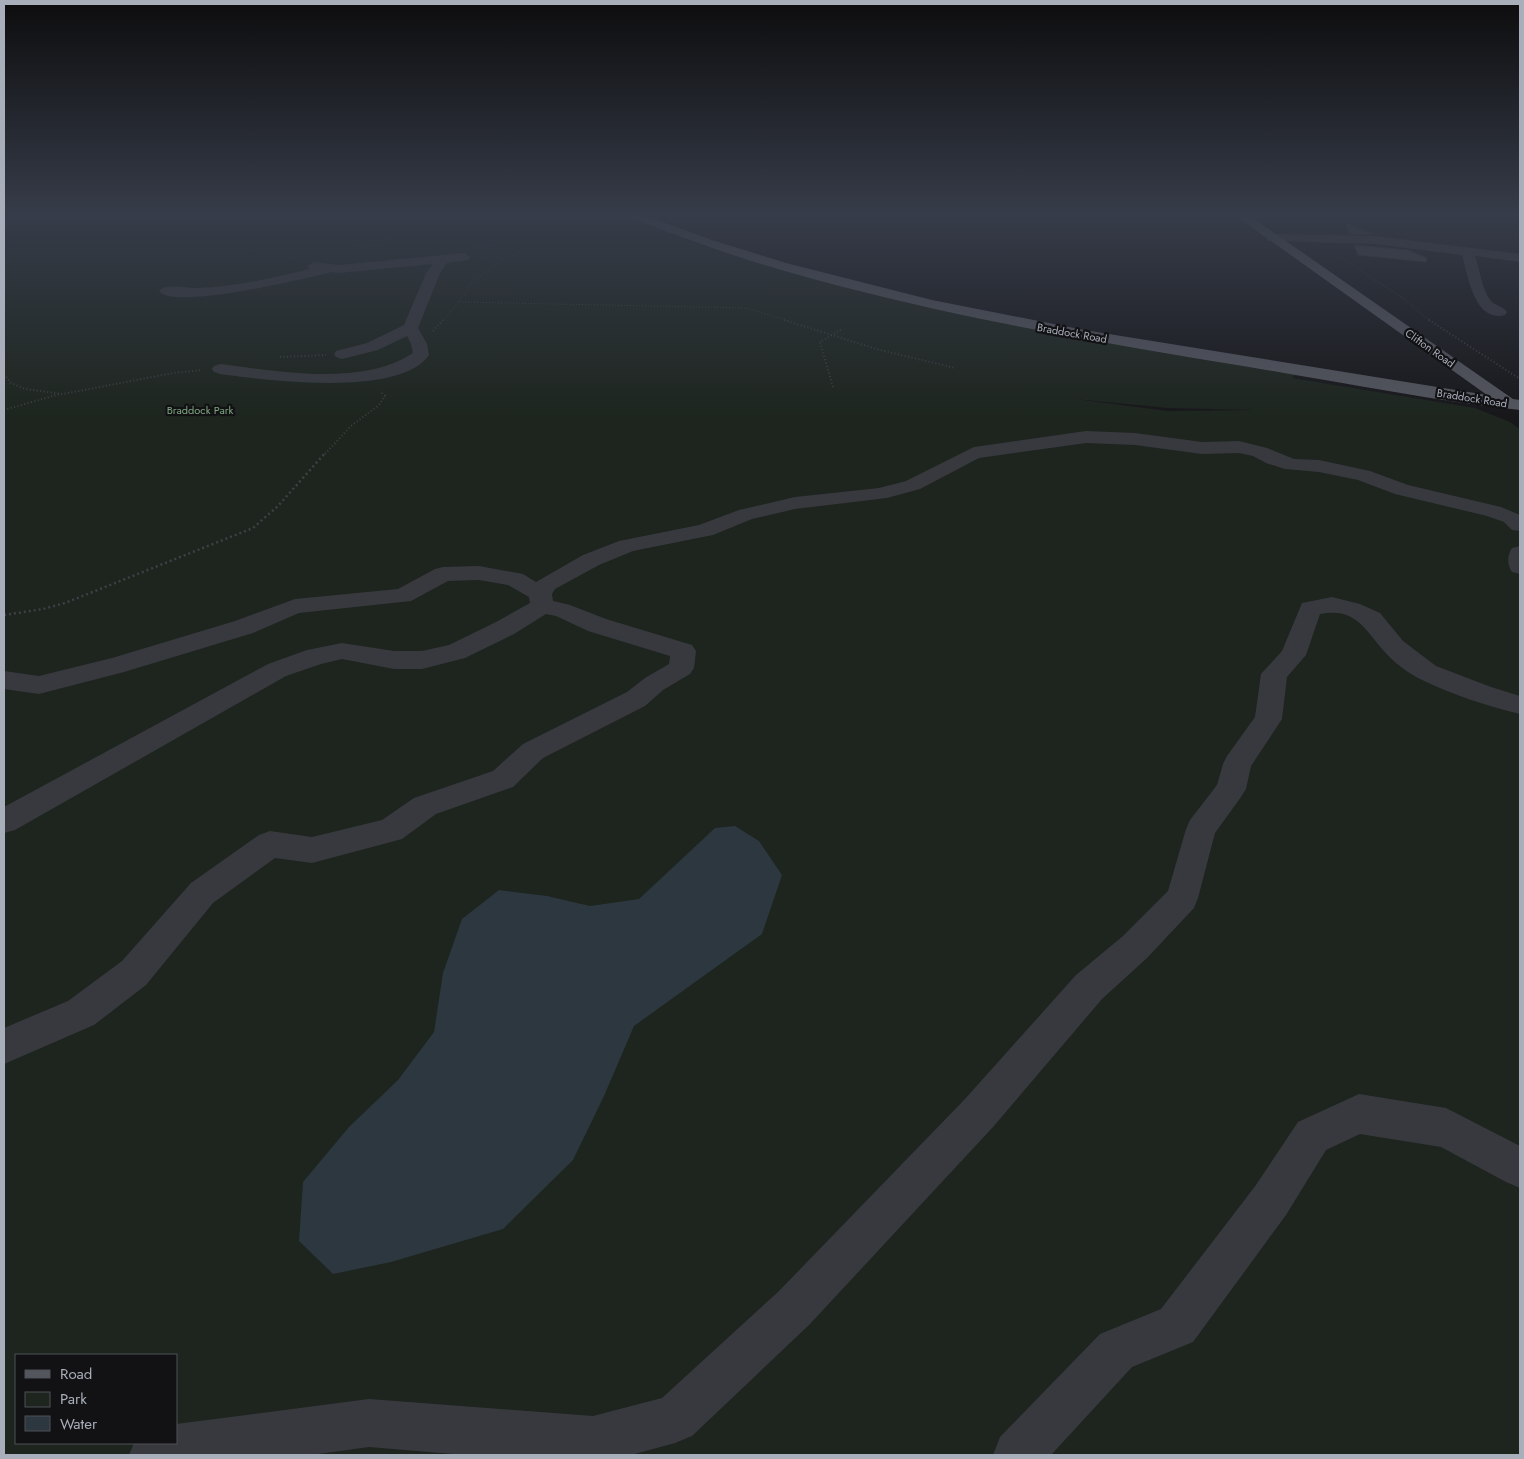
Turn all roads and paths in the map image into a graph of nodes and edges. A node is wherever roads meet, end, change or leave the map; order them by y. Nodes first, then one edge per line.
1 (249, 284) edge
2 (428, 284) edge
3 (469, 284) edge
4 (847, 284) edge
5 (890, 284) edge
6 (1338, 284) edge
7 (1366, 284) edge
8 (1381, 284) edge
9 (1477, 284) edge
10 (166, 291) dead end
11 (458, 302) junction
12 (1400, 309) dead end
13 (1500, 312) dead end
14 (410, 328) junction
15 (842, 329) dead end
16 (831, 335) junction
17 (1421, 342) junction
18 (419, 344) junction
19 (342, 354) joint
20 (267, 358) joint
21 (237, 360) dead end
22 (955, 368) dead end
23 (220, 369) joint
24 (1435, 369) dead end
25 (385, 372) junction
26 (4, 374) edge
27 (1396, 374) junction
28 (1417, 374) dead end
29 (1520, 379) edge
30 (832, 387) dead end
31 (1486, 388) junction
32 (63, 394) junction
33 (1518, 403) edge
34 (4, 410) edge
35 (1520, 524) edge
36 (1520, 553) edge
37 (1520, 567) edge
38 (541, 600) junction
39 (4, 615) edge
40 (4, 680) edge
41 (1520, 705) edge
42 (4, 821) edge
43 (4, 1046) edge
44 (1520, 1168) edge
45 (154, 1455) edge
46 (1018, 1455) edge

1 - 10 street
2 - 14 street
3 - 11 path
4 - 33 main road, Braddock Road
5 - 27 main road, Braddock Road
6 - 17 main road, Clifton Road
7 - 12 main road, Clifton Road
8 - 29 path
9 - 13 street
11 - 16 path
11 - 18 path
14 - 18 street
14 - 19 street
15 - 16 path
16 - 22 path
16 - 30 path
17 - 24 main road
17 - 31 main road, Clifton Road
18 - 25 street
19 - 20 path
20 - 21 street
23 - 25 street
23 - 32 path
25 - 39 path
26 - 32 path
27 - 28 main road
27 - 31 main road, Braddock Road
31 - 33 main road, Braddock Road
32 - 34 path
35 - 38 street
36 - 37 street
38 - 40 street
38 - 42 street
38 - 43 street
41 - 45 street
44 - 46 street

